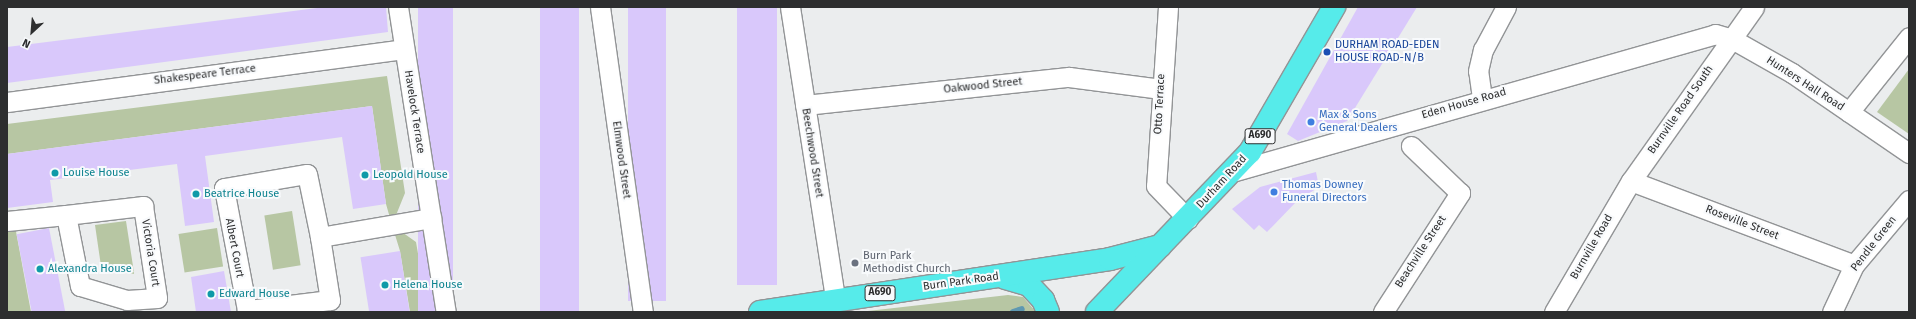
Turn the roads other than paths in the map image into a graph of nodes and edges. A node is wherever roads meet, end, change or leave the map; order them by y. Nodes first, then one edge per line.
1 (398, 7) edge
2 (600, 7) edge
3 (790, 7) edge
4 (1168, 7) edge
5 (1334, 7) edge
6 (1506, 7) edge
7 (1754, 7) edge
8 (1909, 37) edge
9 (1694, 38) joint
10 (1732, 38) junction
11 (403, 49) junction
12 (1161, 89) junction
13 (1482, 98) junction
14 (7, 102) edge
15 (805, 105) junction
16 (1849, 112) junction
17 (1411, 146) dead end
18 (1909, 153) edge
19 (1235, 171) junction
20 (1631, 181) junction
21 (1909, 200) edge
22 (66, 215) junction
23 (431, 218) junction
24 (1188, 219) junction
25 (7, 221) edge
26 (320, 237) junction
27 (1160, 246) junction
28 (1854, 265) junction
29 (999, 278) junction
30 (835, 299) junction
31 (1557, 311) edge
32 (446, 312) edge
33 (644, 312) edge
34 (760, 312) edge
35 (1048, 312) edge
36 (1097, 312) edge
37 (1383, 312) edge
38 (1832, 312) edge

1 - 11 street, Havelock Terrace
2 - 33 street, Elmwood Street
3 - 15 street, Beechwood Street
4 - 12 street, Otto Terrace
5 - 19 highway, Durham Road / A690
6 - 13 street
7 - 10 street, Burnville Road South
8 - 16 street
9 - 10 street, Hunters Hall Road
9 - 13 street, Eden House Road
10 - 16 street, Hunters Hall Road
10 - 20 street, Burnville Road South
11 - 14 street, Shakespeare Terrace
11 - 23 street, Havelock Terrace
12 - 15 street, Oakwood Street
12 - 24 street, Otto Terrace
13 - 19 street, Eden House Road
15 - 30 street, Beechwood Street
16 - 18 street, Hunters Hall Road
17 - 37 street, Beachville Street
19 - 24 highway, Durham Road / A690
20 - 28 street, Roseville Street
20 - 31 street, Burnville Road
21 - 28 street, Pendle Green
22 - 22 street, Victoria Court
22 - 25 street, Victoria Court
23 - 26 street
23 - 32 street, Havelock Terrace
24 - 27 highway, Durham Road / A690
26 - 26 street, Albert Court
27 - 29 highway, Burn Park Road / A690
27 - 36 highway, A690
28 - 38 street, Pendle Green
29 - 30 highway, Burn Park Road / A690
29 - 35 highway, A690
30 - 34 highway, Burn Park Road / A690

